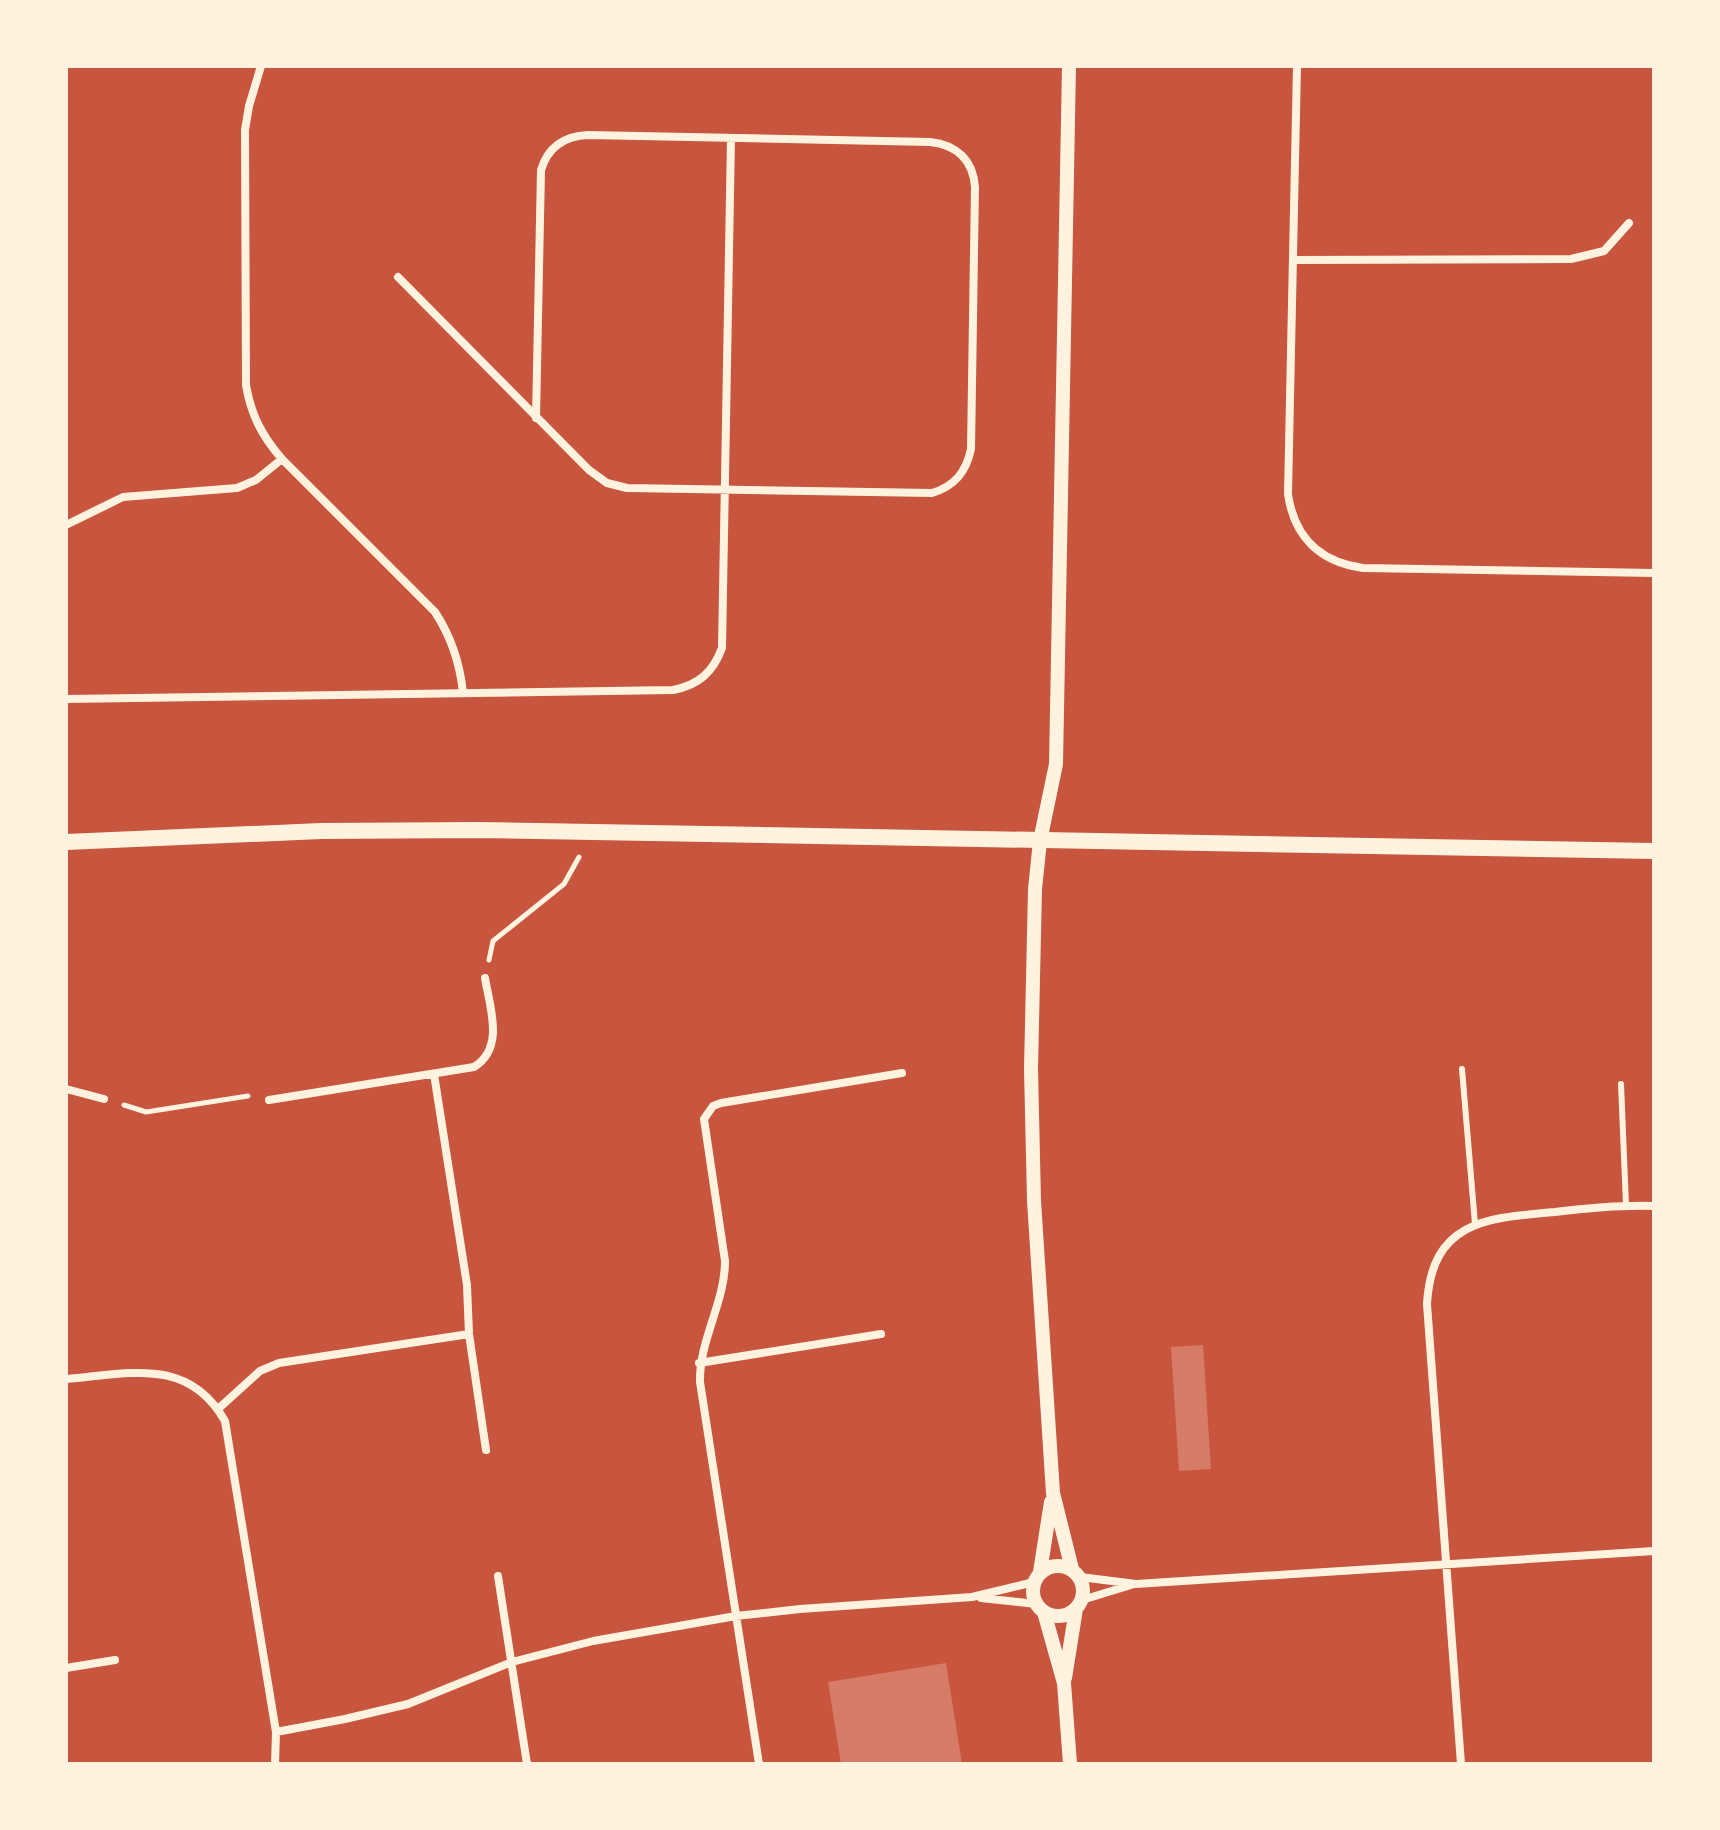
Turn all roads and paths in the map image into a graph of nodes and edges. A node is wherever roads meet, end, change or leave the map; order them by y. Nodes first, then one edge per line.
1 (261, 66) edge
2 (1069, 66) edge
3 (1297, 66) edge
4 (731, 138) junction
5 (1629, 223) dead end
6 (1293, 260) junction
7 (398, 277) dead end
8 (536, 418) junction
9 (282, 459) junction
10 (725, 490) junction
11 (66, 525) edge
12 (1654, 573) edge
13 (463, 693) junction
14 (66, 699) edge
15 (594, 832) junction
16 (1040, 841) junction
17 (66, 842) edge
18 (1654, 851) edge
19 (485, 978) joint
20 (1462, 1069) dead end
21 (902, 1073) dead end
22 (434, 1074) junction
23 (1621, 1084) dead end
24 (66, 1089) edge
25 (104, 1099) joint
26 (269, 1100) joint
27 (1626, 1205) junction
28 (1654, 1206) edge
29 (1475, 1224) junction
30 (469, 1334) junction
31 (881, 1334) dead end
32 (699, 1363) junction
33 (66, 1379) edge
34 (218, 1409) junction
35 (486, 1450) dead end
36 (1053, 1493) junction
37 (1654, 1551) edge
38 (1446, 1564) junction
39 (1076, 1573) junction
40 (498, 1576) dead end
41 (1037, 1577) junction
42 (1136, 1584) junction
43 (972, 1597) junction
44 (1079, 1604) junction
45 (1040, 1608) junction
46 (736, 1616) junction
47 (115, 1660) dead end
48 (512, 1662) junction
49 (66, 1668) edge
50 (1064, 1683) junction
51 (276, 1732) junction
52 (275, 1764) edge
53 (527, 1764) edge
54 (759, 1764) edge
55 (1070, 1764) edge
56 (1461, 1764) edge

1 - 9 street
2 - 16 street
3 - 6 street
4 - 8 street
4 - 10 street
4 - 10 street
5 - 6 street
6 - 12 street
7 - 8 street
8 - 10 street
9 - 11 street
9 - 13 street
10 - 13 street
13 - 14 street
15 - 16 main road
15 - 17 main road
15 - 19 path
16 - 18 main road
16 - 36 street
19 - 22 street
20 - 29 lane
21 - 32 street
22 - 26 street
22 - 30 street
23 - 27 lane
24 - 25 street
25 - 26 path
27 - 28 street
27 - 29 street
29 - 38 street
30 - 34 street
30 - 35 street
31 - 32 street
32 - 46 street
33 - 34 street
34 - 51 street
36 - 39 street
36 - 41 street
37 - 38 street
38 - 42 street
38 - 56 street
39 - 41 street
39 - 42 street
39 - 44 street
40 - 48 street
41 - 43 street
41 - 45 street
42 - 44 street
43 - 45 street
43 - 46 street
44 - 45 street
44 - 50 street
45 - 50 street
46 - 48 street
46 - 54 street
47 - 49 street
48 - 51 street
48 - 53 street
50 - 55 street
51 - 52 street

